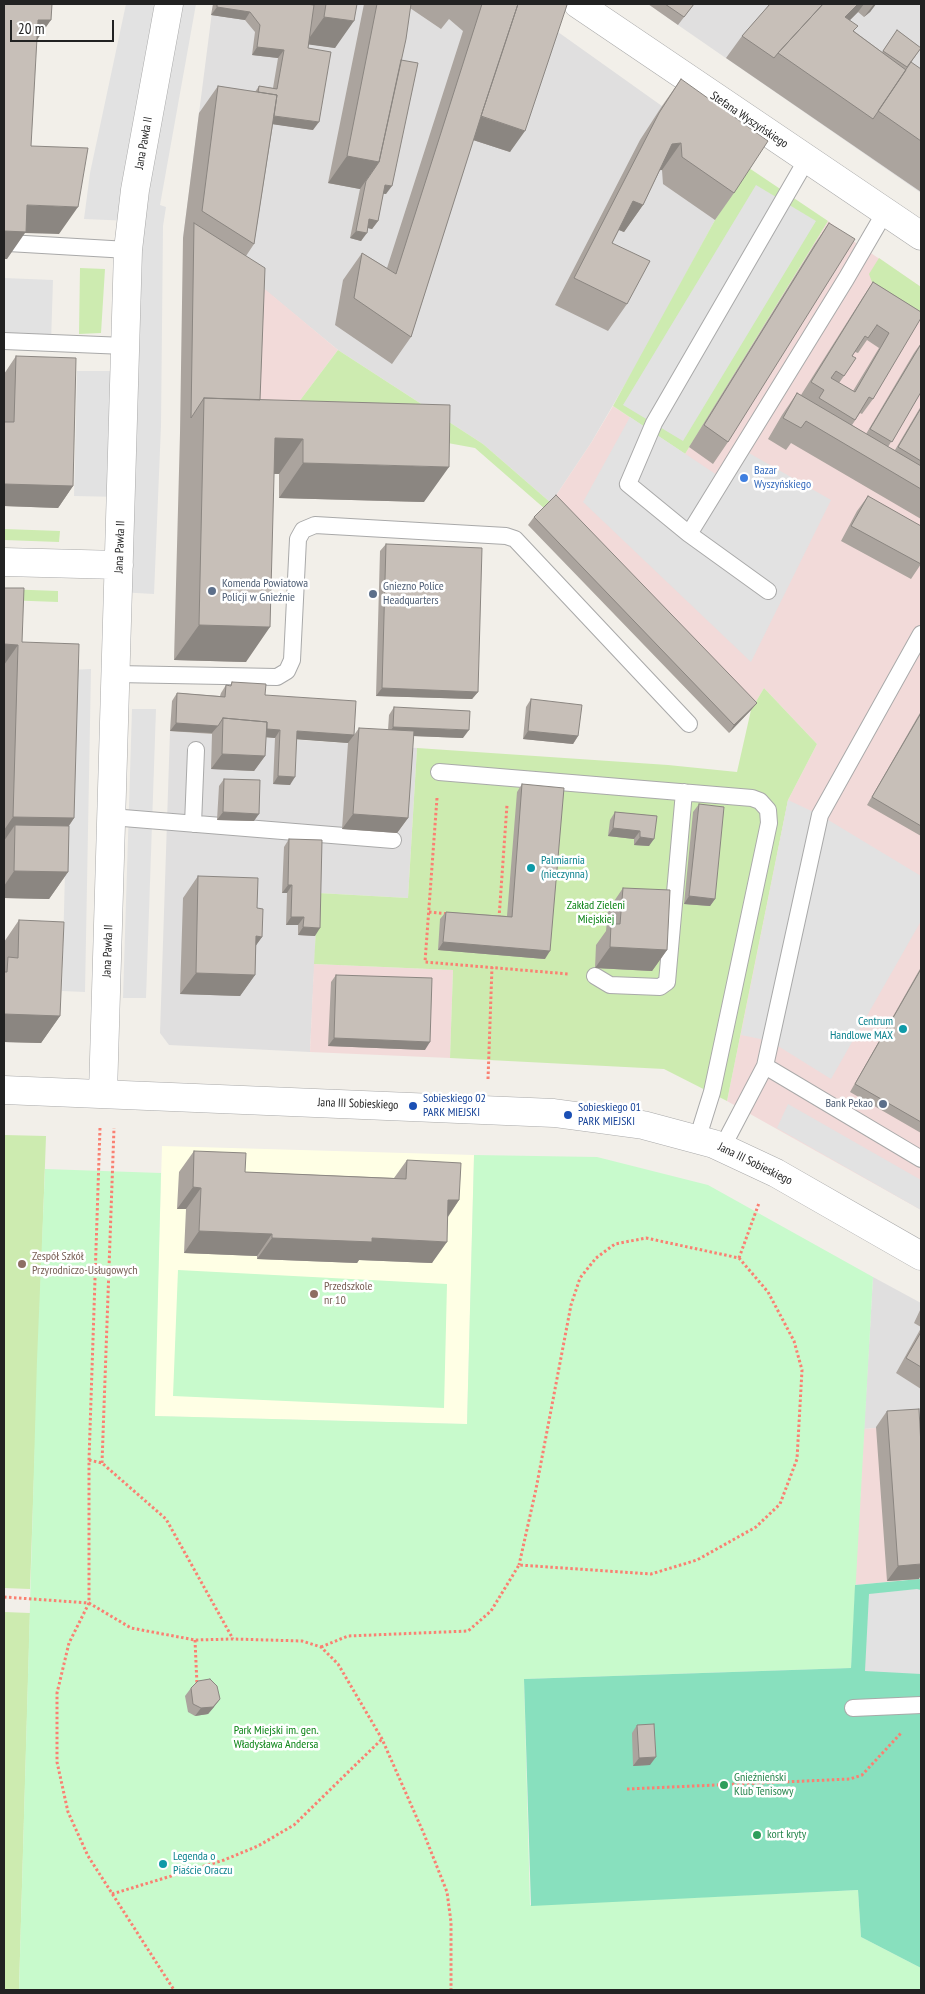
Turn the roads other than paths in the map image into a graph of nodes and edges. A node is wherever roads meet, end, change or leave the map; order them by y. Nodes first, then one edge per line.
1 (169, 4) edge
2 (578, 4) edge
3 (807, 159) junction
4 (885, 212) junction
5 (921, 236) edge
6 (8, 243) edge
7 (128, 250) junction
8 (4, 341) edge
9 (125, 346) junction
10 (689, 534) junction
11 (4, 562) edge
12 (119, 565) junction
13 (768, 590) dead end
14 (921, 634) edge
15 (116, 674) junction
16 (689, 724) dead end
17 (196, 750) dead end
18 (439, 772) road end
19 (684, 792) junction
20 (112, 817) junction
21 (193, 824) junction
22 (393, 840) dead end
23 (594, 976) road end
24 (764, 1066) junction
25 (4, 1090) edge
26 (104, 1093) junction
27 (710, 1144) junction
28 (921, 1159) edge
29 (921, 1256) edge
30 (921, 1705) edge
31 (853, 1708) dead end

1 - 7 street, Jana Pawła II
2 - 3 street, Stefana Wyszyńskiego
3 - 4 street, Stefana Wyszyńskiego
3 - 10 lane
4 - 5 street, Stefana Wyszyńskiego
4 - 10 lane
6 - 7 lane
7 - 9 street, Jana Pawła II
8 - 9 lane
9 - 12 street, Jana Pawła II
10 - 13 lane
11 - 12 street
12 - 15 street, Jana Pawła II
14 - 24 lane
15 - 16 lane
15 - 20 street, Jana Pawła II
17 - 21 lane
18 - 19 lane
19 - 23 lane
19 - 27 lane
20 - 21 lane
20 - 26 street, Jana Pawła II
21 - 22 lane
24 - 27 lane
24 - 28 lane
25 - 26 street, Jana III Sobieskiego
26 - 27 street, Jana III Sobieskiego
27 - 29 street, Jana III Sobieskiego
30 - 31 lane

